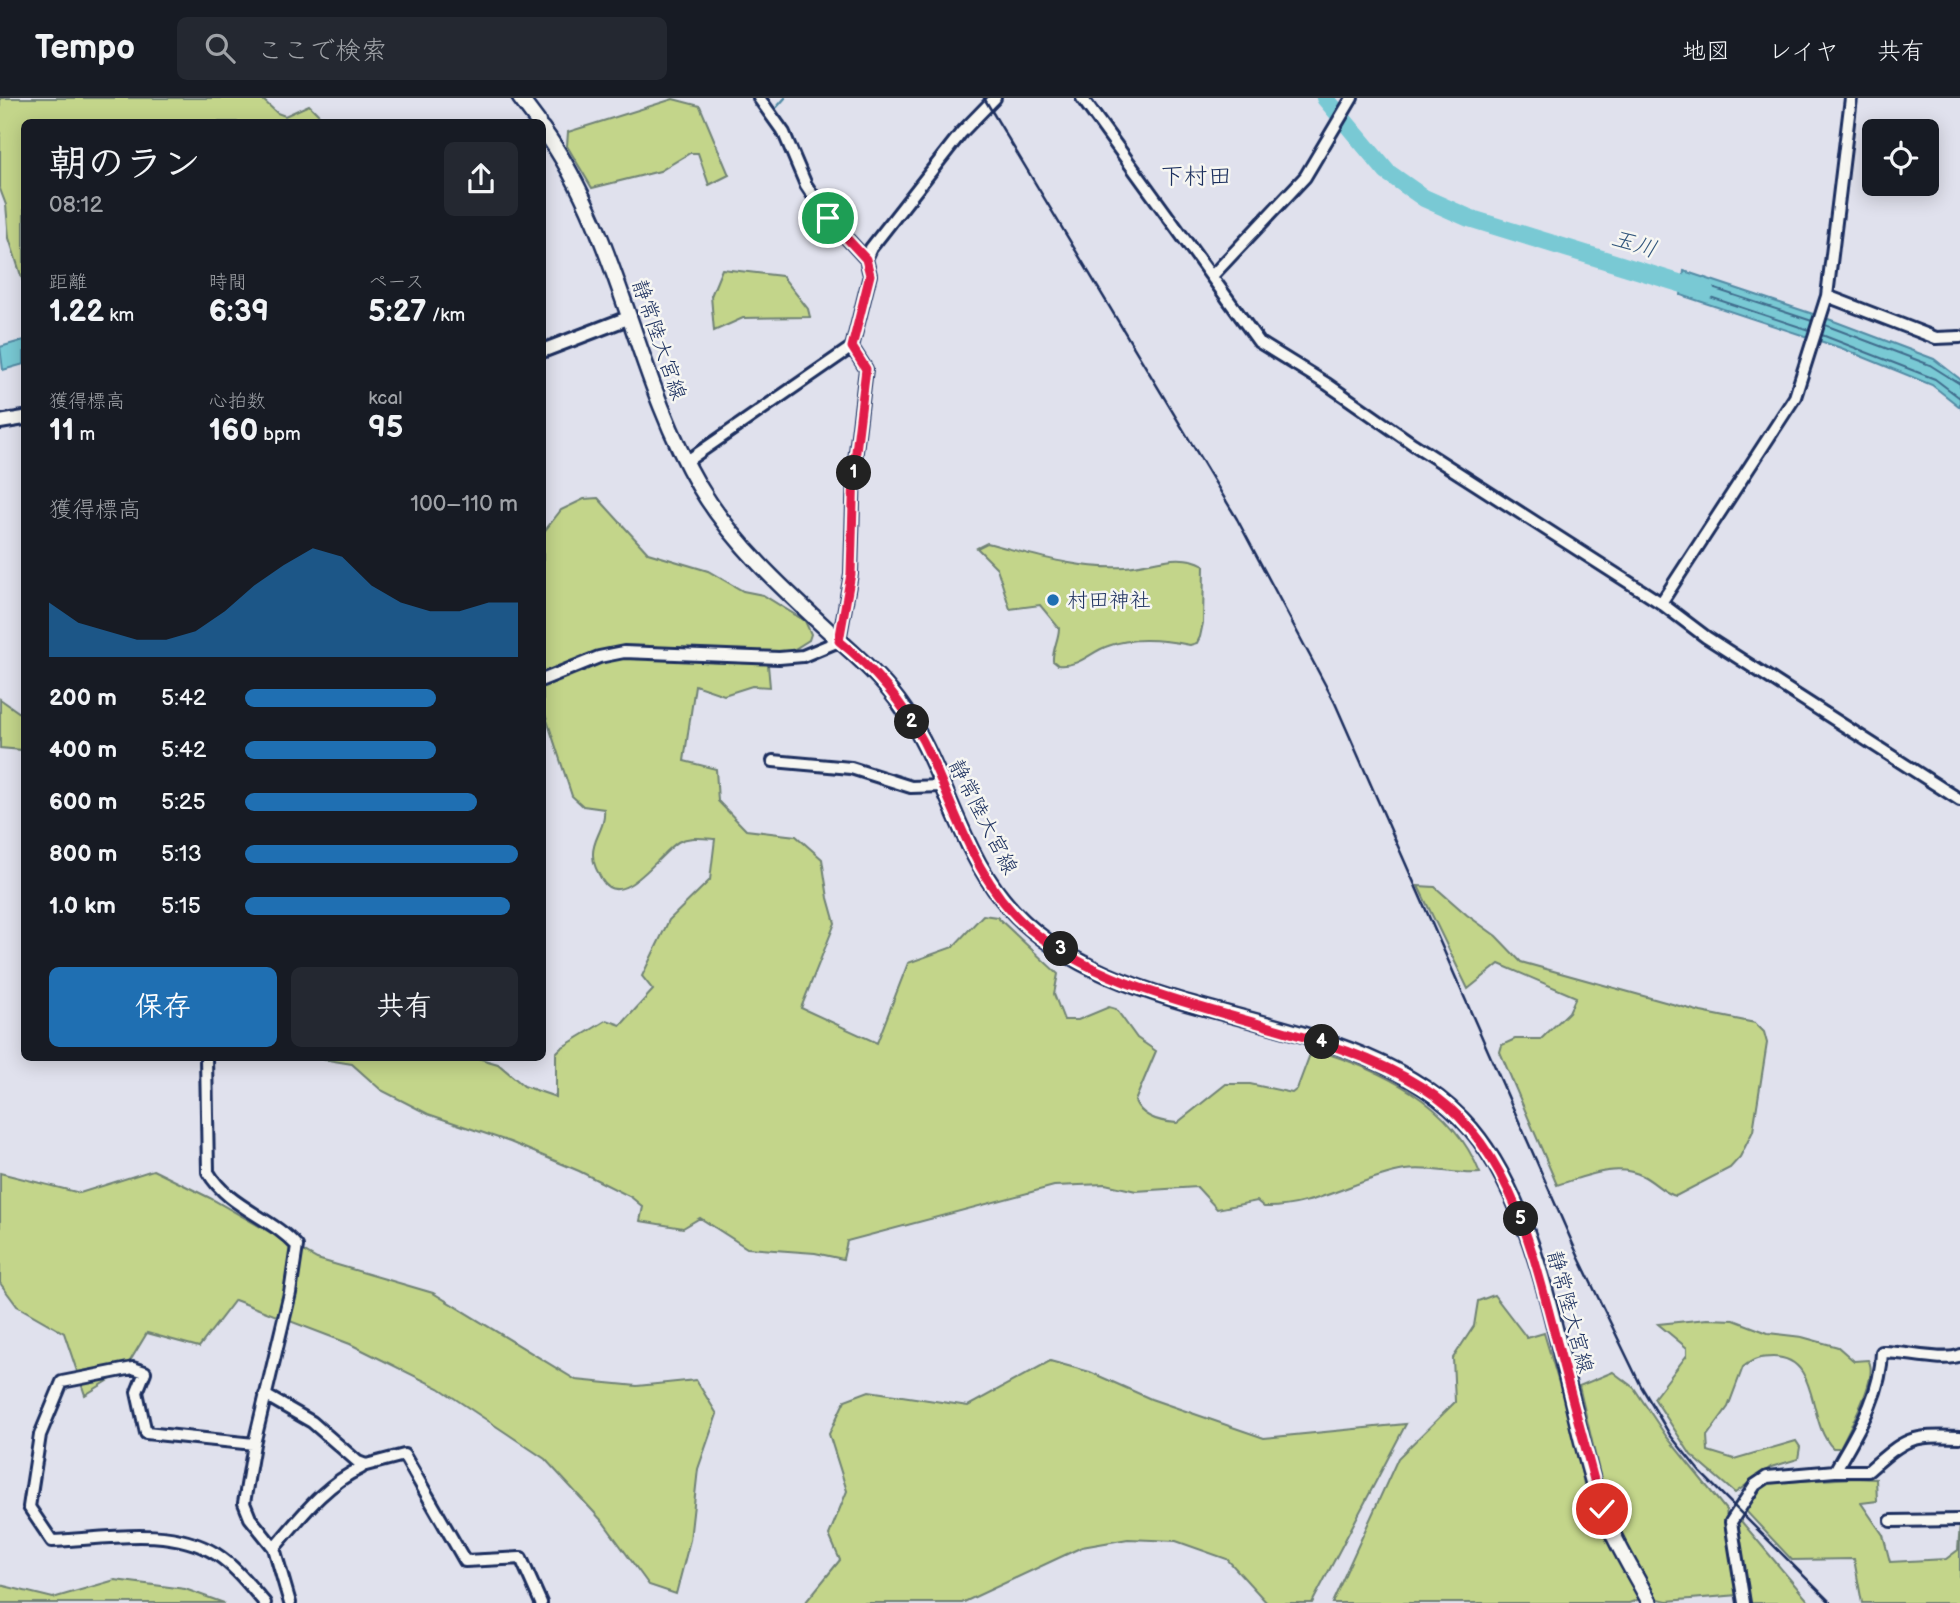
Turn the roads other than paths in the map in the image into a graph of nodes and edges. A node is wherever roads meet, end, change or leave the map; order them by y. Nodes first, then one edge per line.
1 (520, 98) edge
2 (759, 98) edge
3 (995, 98) edge
4 (1082, 98) edge
5 (1352, 98) edge
6 (1852, 98) edge
7 (536, 119) edge
8 (546, 139) edge
9 (866, 259) junction
10 (1212, 276) junction
11 (1826, 296) junction
12 (628, 318) junction
13 (1960, 337) edge
14 (852, 347) junction
15 (546, 349) edge
16 (21, 418) edge
17 (0, 422) edge
18 (687, 461) junction
19 (1661, 603) junction
20 (839, 641) junction
21 (546, 678) edge
22 (773, 761) dead end
23 (942, 786) junction
24 (1960, 800) edge
25 (206, 1061) edge
26 (1960, 1355) edge
27 (265, 1395) junction
28 (1960, 1437) edge
29 (254, 1444) junction
30 (363, 1464) junction
31 (1835, 1471) junction
32 (1960, 1520) edge
33 (1891, 1521) dead end
34 (274, 1548) junction
35 (265, 1603) edge
36 (290, 1603) edge
37 (541, 1603) edge
38 (1650, 1603) edge
39 (1744, 1603) edge

1 - 7 main road
2 - 9 street
3 - 9 street
4 - 10 street
5 - 10 street
6 - 11 street
8 - 12 main road, 静常陸大宮線
9 - 14 street
10 - 19 street
11 - 13 street
11 - 19 street
12 - 15 street
12 - 18 main road, 静常陸大宮線
14 - 18 street
14 - 20 street
16 - 17 street
18 - 20 main road, 静常陸大宮線
19 - 24 street
20 - 21 street
20 - 23 main road, 静常陸大宮線
22 - 23 street
23 - 38 main road, 静常陸大宮線
25 - 27 street
26 - 31 street
27 - 29 street
27 - 30 street
28 - 31 street
29 - 34 street
29 - 35 street
30 - 34 street
30 - 37 street
31 - 39 street
32 - 33 street
34 - 36 street

